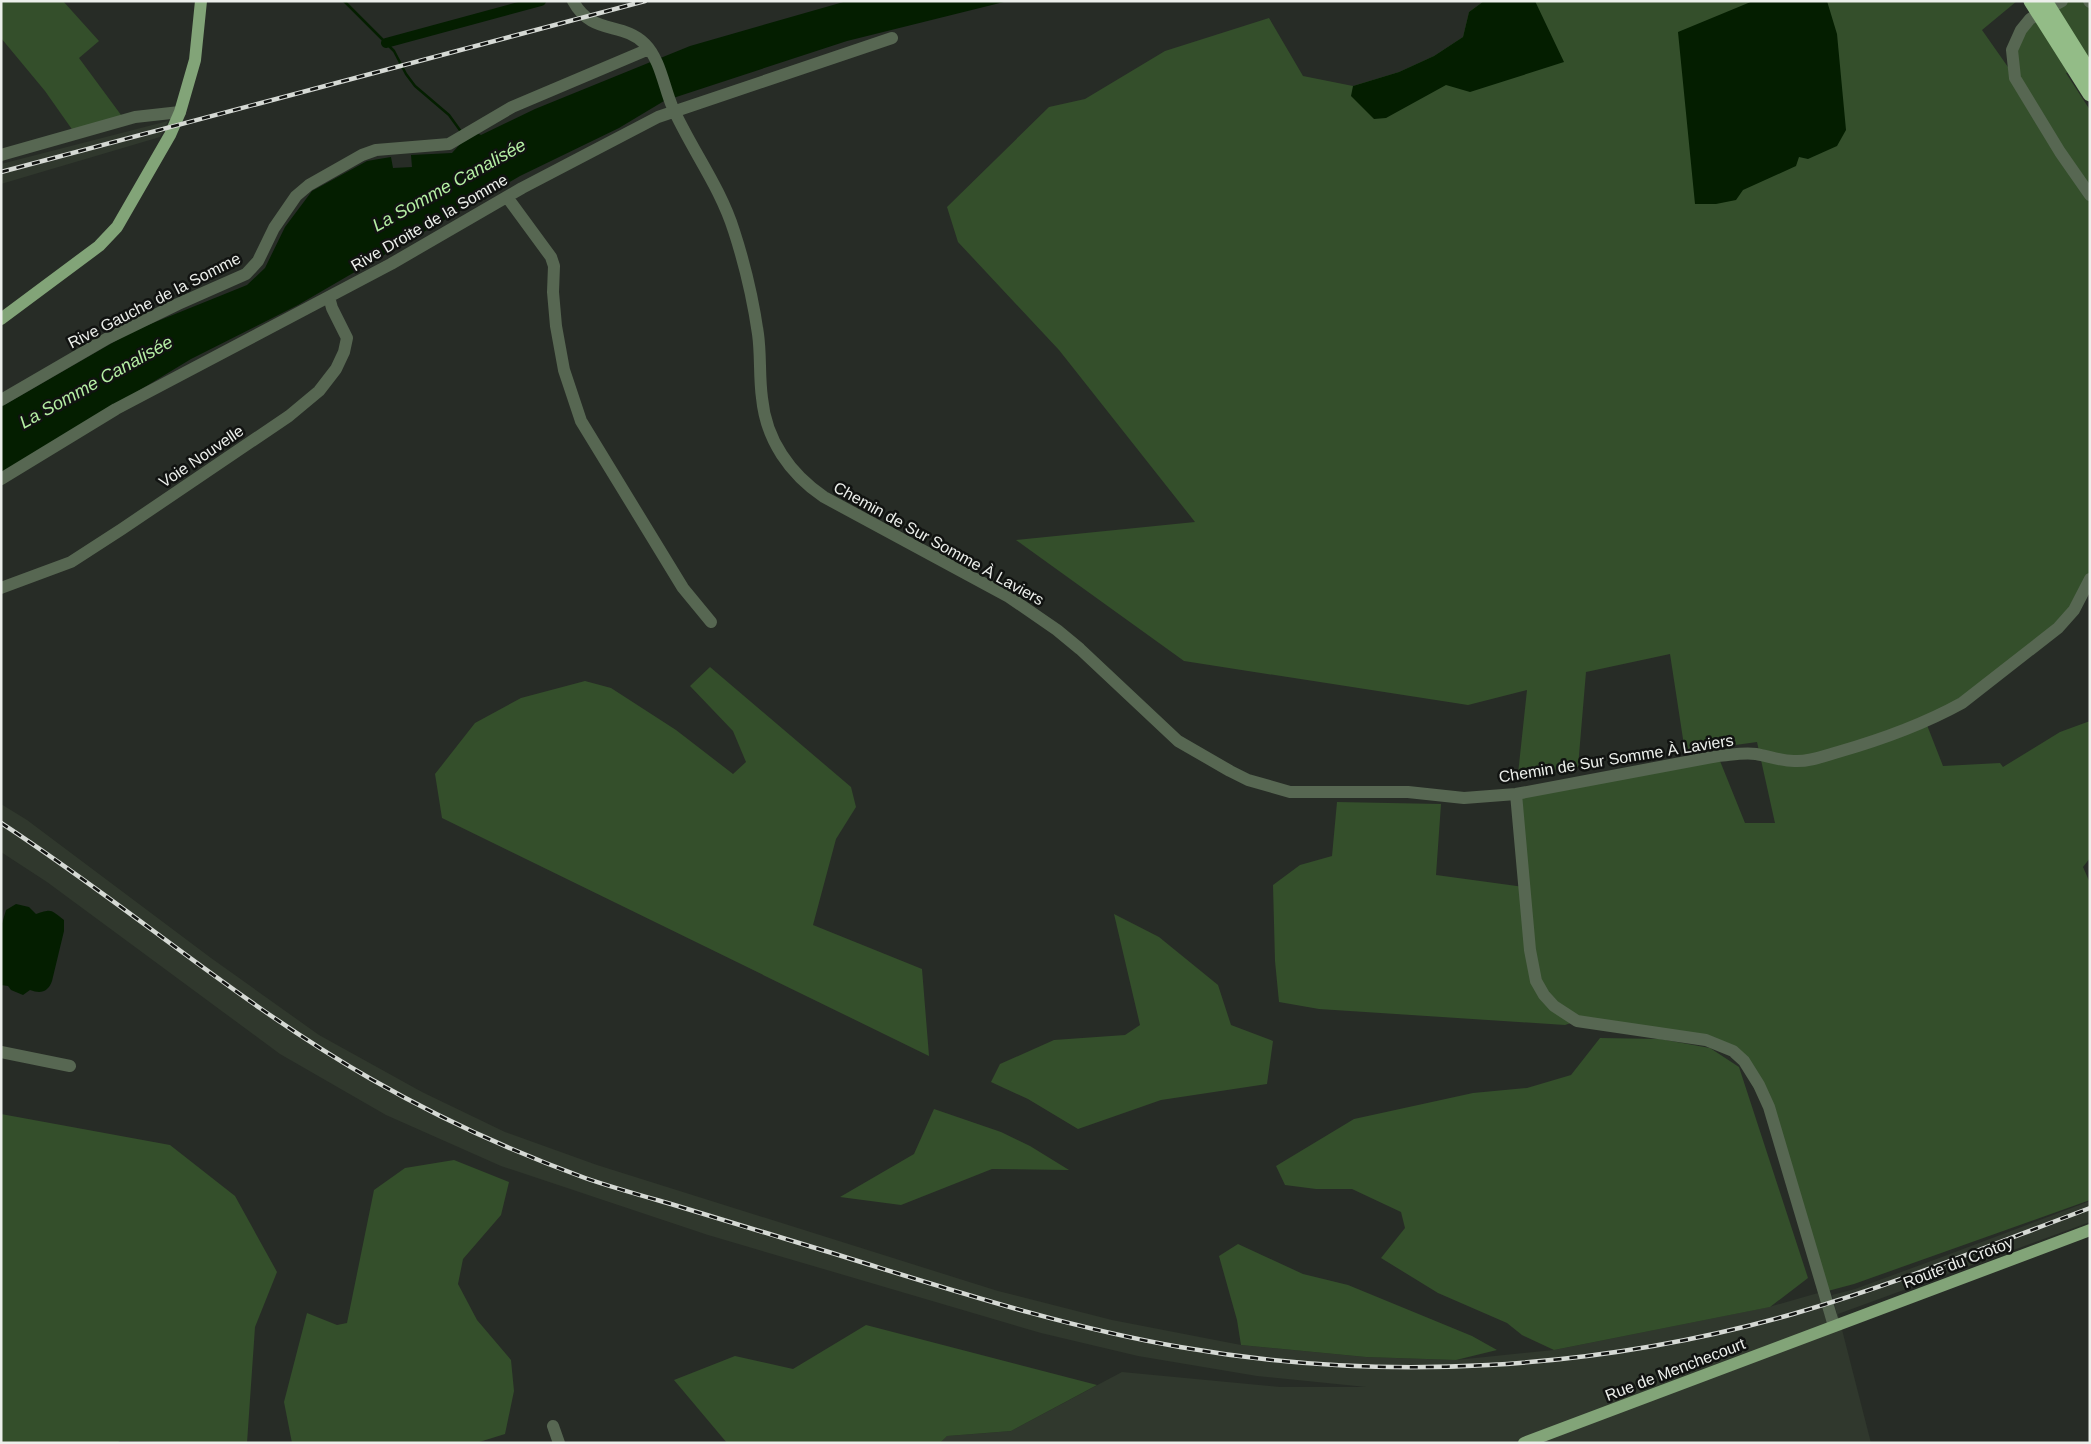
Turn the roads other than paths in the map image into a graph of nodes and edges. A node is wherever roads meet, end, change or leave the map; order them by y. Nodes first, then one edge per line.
1 (201, 1) edge
2 (573, 1) edge
3 (2031, 1) edge
4 (2044, 1) edge
5 (2062, 1) edge
6 (892, 38) dead end
7 (651, 52) junction
8 (2088, 84) edge
9 (674, 109) junction
10 (180, 112) junction
11 (1, 156) edge
12 (2090, 195) edge
13 (507, 197) junction
14 (329, 297) junction
15 (1, 319) edge
16 (1, 400) edge
17 (1, 479) edge
18 (2090, 579) edge
19 (1, 588) edge
20 (711, 622) dead end
21 (1516, 794) junction
22 (1, 1052) edge
23 (70, 1066) dead end
24 (2090, 1230) edge
25 (1836, 1326) junction
26 (553, 1426) dead end
27 (559, 1443) edge
28 (1524, 1443) edge

1 - 10 main road
2 - 7 street
3 - 8 highway
4 - 8 highway
5 - 12 street
6 - 9 street, Rive Droite de la Somme
7 - 9 street, Chemin de Sur Somme À Laviers
7 - 16 street, Rive Gauche de la Somme
9 - 13 street, Rive Droite de la Somme
9 - 21 street, Chemin de Sur Somme À Laviers
10 - 11 street
10 - 15 main road
13 - 14 street, Rive Droite de la Somme
13 - 20 street
14 - 17 street, Rive Droite de la Somme
14 - 19 street, Voie Nouvelle
18 - 21 street, Chemin de Sur Somme À Laviers
21 - 25 street
22 - 23 street
24 - 25 main road, Route du Crotoy
25 - 28 main road, Rue de Menchecourt
26 - 27 street

